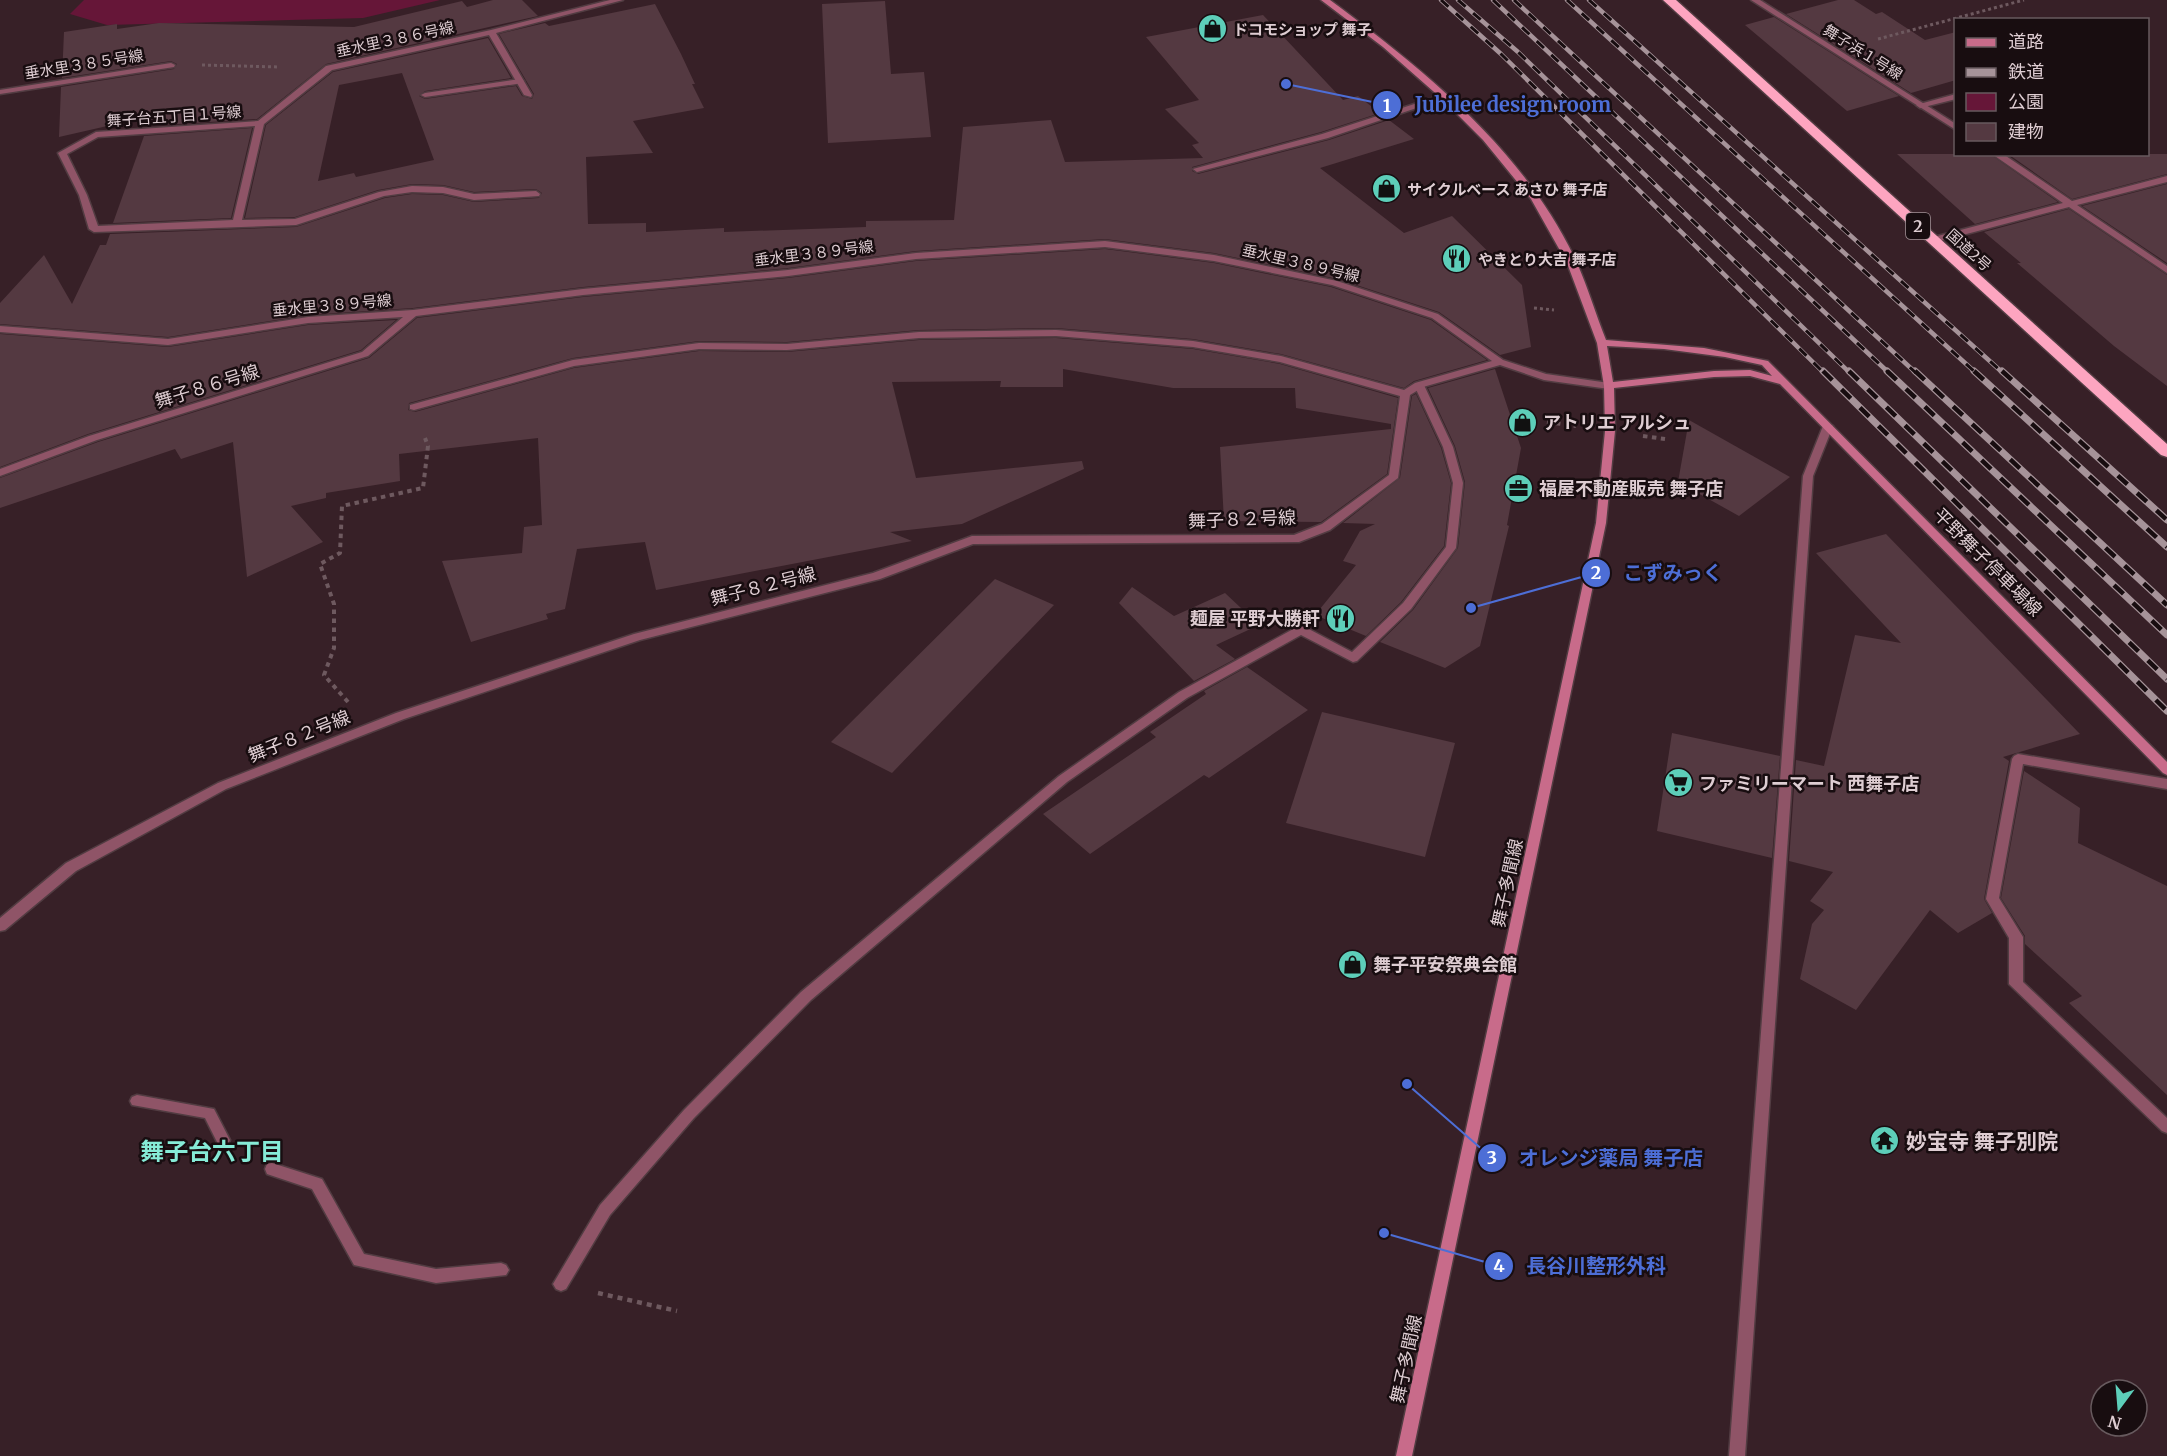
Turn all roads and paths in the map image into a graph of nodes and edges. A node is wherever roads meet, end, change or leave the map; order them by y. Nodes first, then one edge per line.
1 (620, 0) edge
2 (1325, 0) edge
3 (1669, 0) edge
4 (1755, 0) edge
5 (2025, 0) edge
6 (1958, 18) edge
7 (1954, 19) edge
8 (490, 32) junction
9 (1834, 51) junction
10 (171, 64) joint
11 (329, 68) junction
12 (520, 81) junction
13 (0, 92) edge
14 (425, 95) dead end
15 (528, 95) dead end
16 (1954, 96) edge
17 (1445, 97) junction
18 (1920, 105) junction
19 (260, 123) junction
20 (1954, 127) edge
21 (1999, 156) edge
22 (1197, 169) dead end
23 (2167, 179) edge
24 (536, 194) dead end
25 (2072, 204) junction
26 (237, 224) junction
27 (1933, 240) junction
28 (2167, 270) edge
29 (413, 313) junction
30 (0, 329) edge
31 (1602, 343) junction
32 (1500, 362) junction
33 (1782, 382) junction
34 (1419, 385) junction
35 (1610, 386) junction
36 (1405, 394) junction
37 (414, 407) joint
38 (1828, 426) junction
39 (2167, 452) edge
40 (0, 473) edge
41 (324, 675) dead end
42 (2167, 770) edge
43 (2167, 784) edge
44 (0, 926) edge
45 (137, 1101) dead end
46 (2167, 1127) edge
47 (223, 1140) dead end
48 (272, 1169) dead end
49 (501, 1270) dead end
50 (561, 1284) dead end
51 (1404, 1456) edge
52 (1737, 1456) edge

1 - 8 street, 垂水里３８６号線
2 - 17 main road
3 - 27 highway, 国道2号 / 2
4 - 9 street, 舞子浜１号線
5 - 6 path
7 - 9 path
8 - 11 street, 垂水里３８６号線
8 - 12 street
9 - 18 street, 舞子浜１号線
10 - 11 path, 垂水里３８６号線
10 - 13 street, 垂水里３８５号線
11 - 19 street, 舞子台五丁目１号線
12 - 14 street
12 - 15 street
16 - 18 street
17 - 22 street
17 - 31 main road
18 - 20 street, 舞子浜１号線
19 - 26 street, 舞子台五丁目１号線
19 - 26 street, 舞子台五丁目１号線
21 - 25 street
23 - 25 street
24 - 26 street
25 - 27 street
25 - 28 street
27 - 39 highway, 国道2号 / 2
29 - 30 street, 垂水里３８９号線
29 - 32 street, 垂水里３８９号線
29 - 40 street, 舞子８６号線
31 - 33 main road, 平野舞子停車場線
31 - 35 main road
32 - 34 street
32 - 35 street, 垂水里３８９号線
33 - 35 main road, 平野舞子停車場線
33 - 38 main road, 平野舞子停車場線
34 - 36 street
34 - 50 street
35 - 51 main road, 舞子多聞線
36 - 37 street
36 - 44 street, 舞子８２号線
37 - 41 path
38 - 42 main road, 平野舞子停車場線
38 - 52 street
43 - 46 street
45 - 47 street
48 - 49 street

